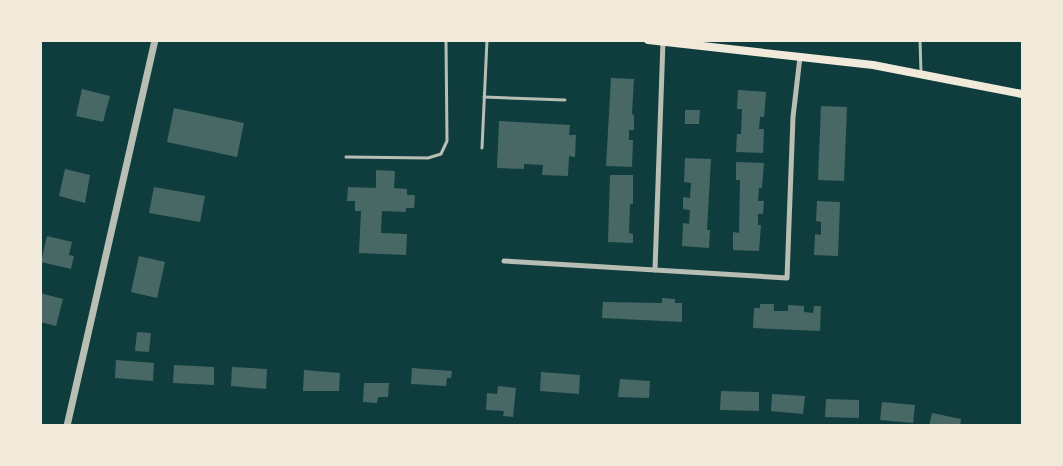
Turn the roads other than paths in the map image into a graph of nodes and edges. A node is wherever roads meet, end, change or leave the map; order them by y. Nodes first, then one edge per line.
1 (155, 40) edge
2 (446, 40) edge
3 (487, 40) edge
4 (648, 40) edge
5 (920, 40) edge
6 (663, 41) edge
7 (800, 57) junction
8 (921, 73) junction
9 (1023, 94) edge
10 (484, 97) junction
11 (565, 100) dead end
12 (482, 148) dead end
13 (346, 157) dead end
14 (504, 261) dead end
15 (655, 270) junction
16 (67, 426) edge

1 - 16 street
2 - 13 lane
3 - 10 lane
4 - 6 main road
5 - 8 lane
6 - 7 main road
6 - 15 street
7 - 8 main road
7 - 15 street
8 - 9 main road
10 - 11 lane
10 - 12 lane
14 - 15 street

